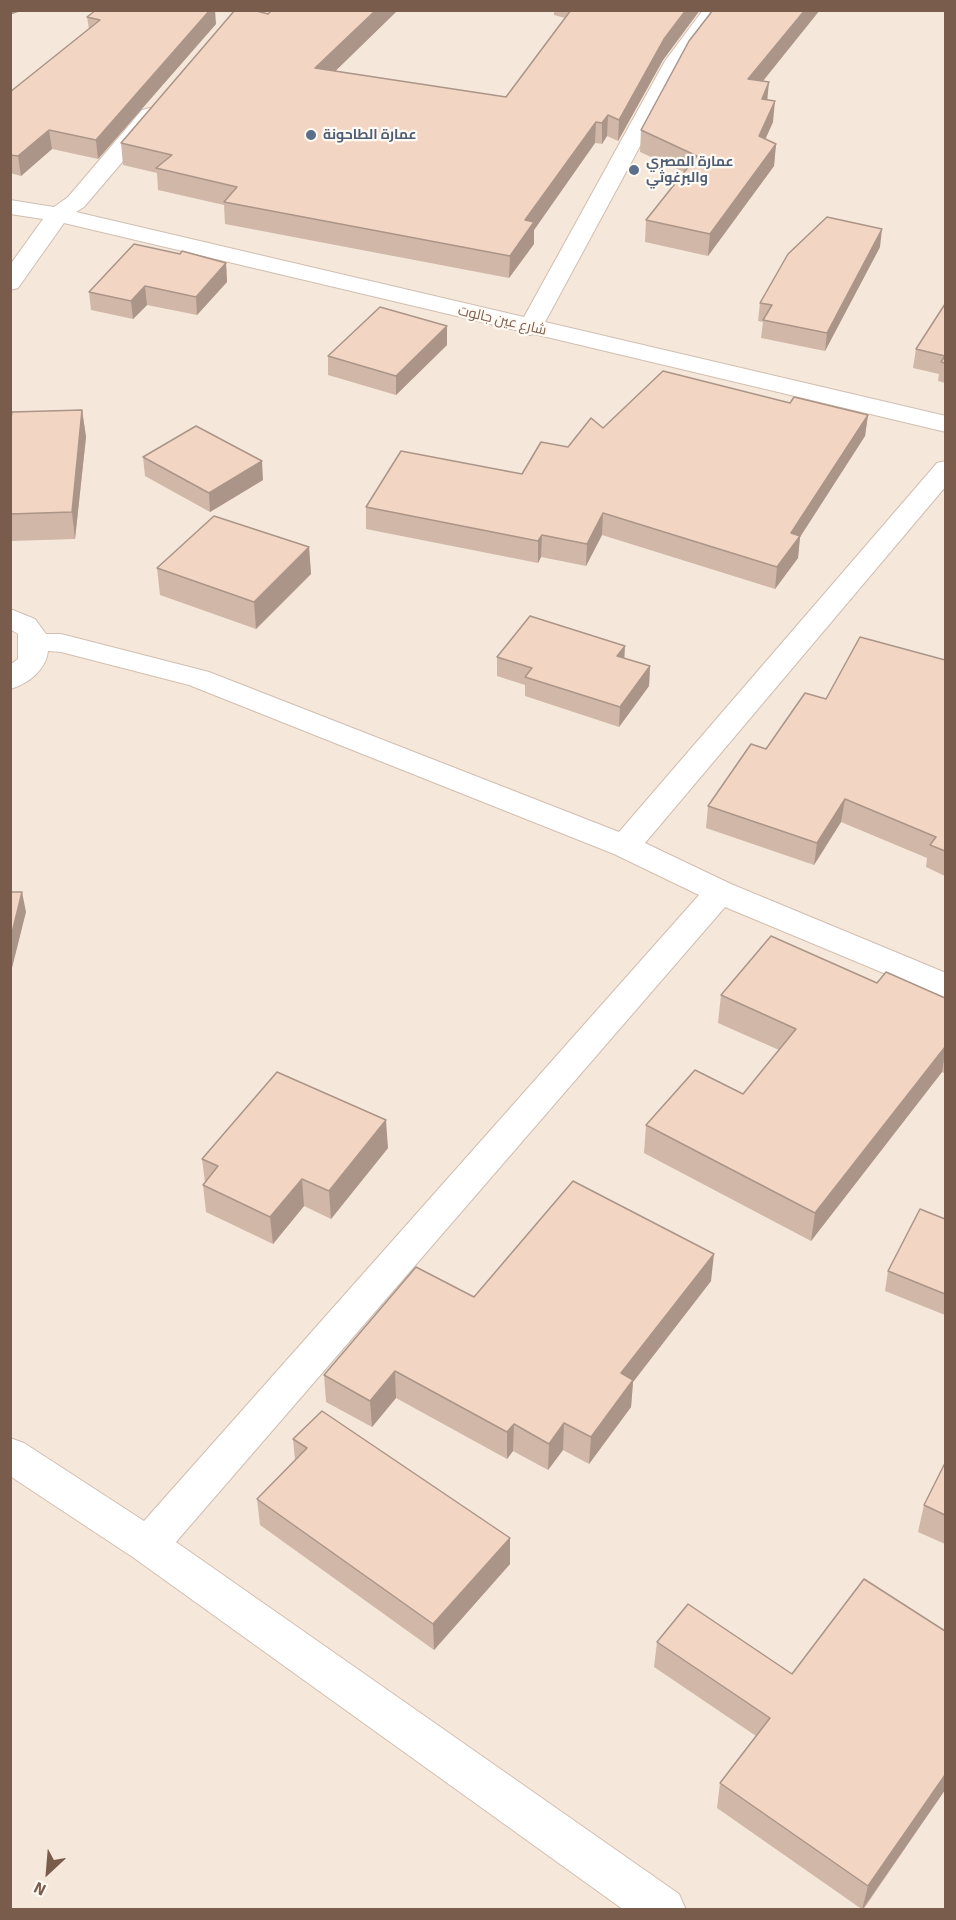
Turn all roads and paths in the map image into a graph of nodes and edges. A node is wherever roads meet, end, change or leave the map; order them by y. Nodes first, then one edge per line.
1 (715, 10) edge
2 (164, 100) edge
3 (10, 207) edge
4 (58, 215) junction
5 (10, 283) edge
6 (530, 328) junction
7 (945, 424) edge
8 (945, 469) edge
9 (10, 618) edge
10 (36, 642) junction
11 (10, 680) edge
12 (625, 846) junction
13 (720, 892) junction
14 (945, 987) edge
15 (10, 1455) edge
16 (148, 1545) junction
17 (663, 1910) edge

1 - 6 street
2 - 4 street
3 - 4 street, شارع عين جالوت
4 - 5 street
4 - 6 street, شارع عين جالوت
6 - 7 street, شارع عين جالوت
8 - 12 street
9 - 10 street
10 - 11 street
10 - 12 street
12 - 13 street
13 - 14 street
13 - 16 street
15 - 16 street
16 - 17 street

